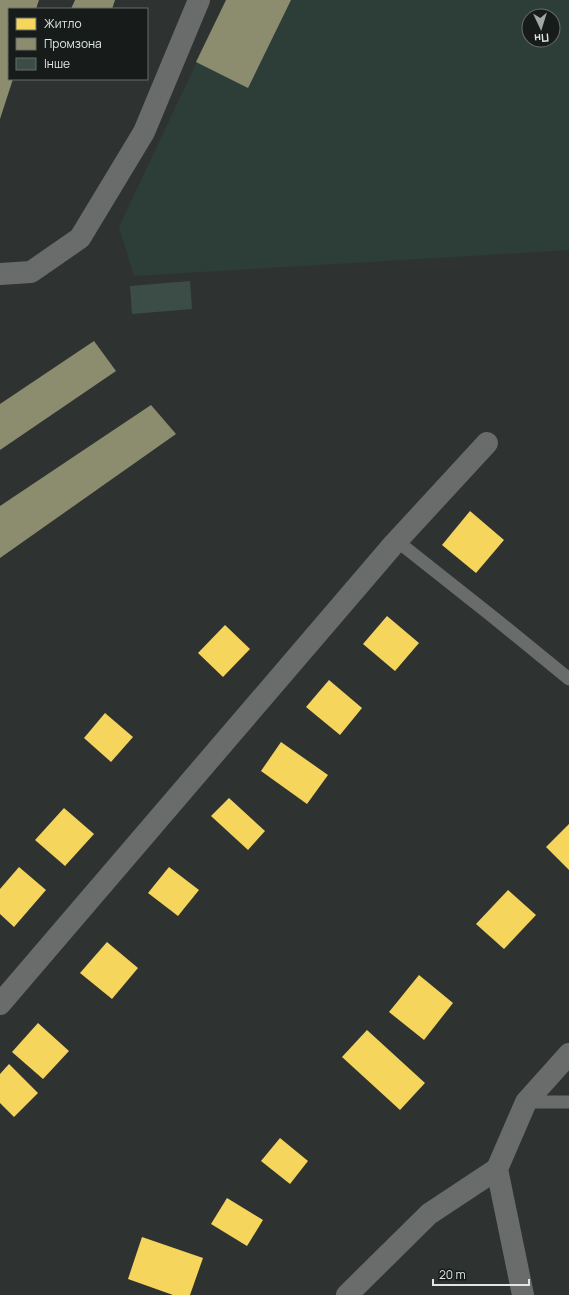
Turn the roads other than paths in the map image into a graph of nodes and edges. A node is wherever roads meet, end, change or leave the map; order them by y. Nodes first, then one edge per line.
1 (199, 0) edge
2 (0, 274) edge
3 (487, 443) dead end
4 (397, 541) junction
5 (569, 679) edge
6 (0, 1004) edge
7 (569, 1054) edge
8 (526, 1102) junction
9 (569, 1102) edge
10 (497, 1169) junction
11 (347, 1295) edge
12 (523, 1295) edge

1 - 2 street
3 - 4 street
4 - 5 lane
4 - 6 street
7 - 8 street
8 - 9 lane
8 - 10 street
10 - 11 street
10 - 12 street

